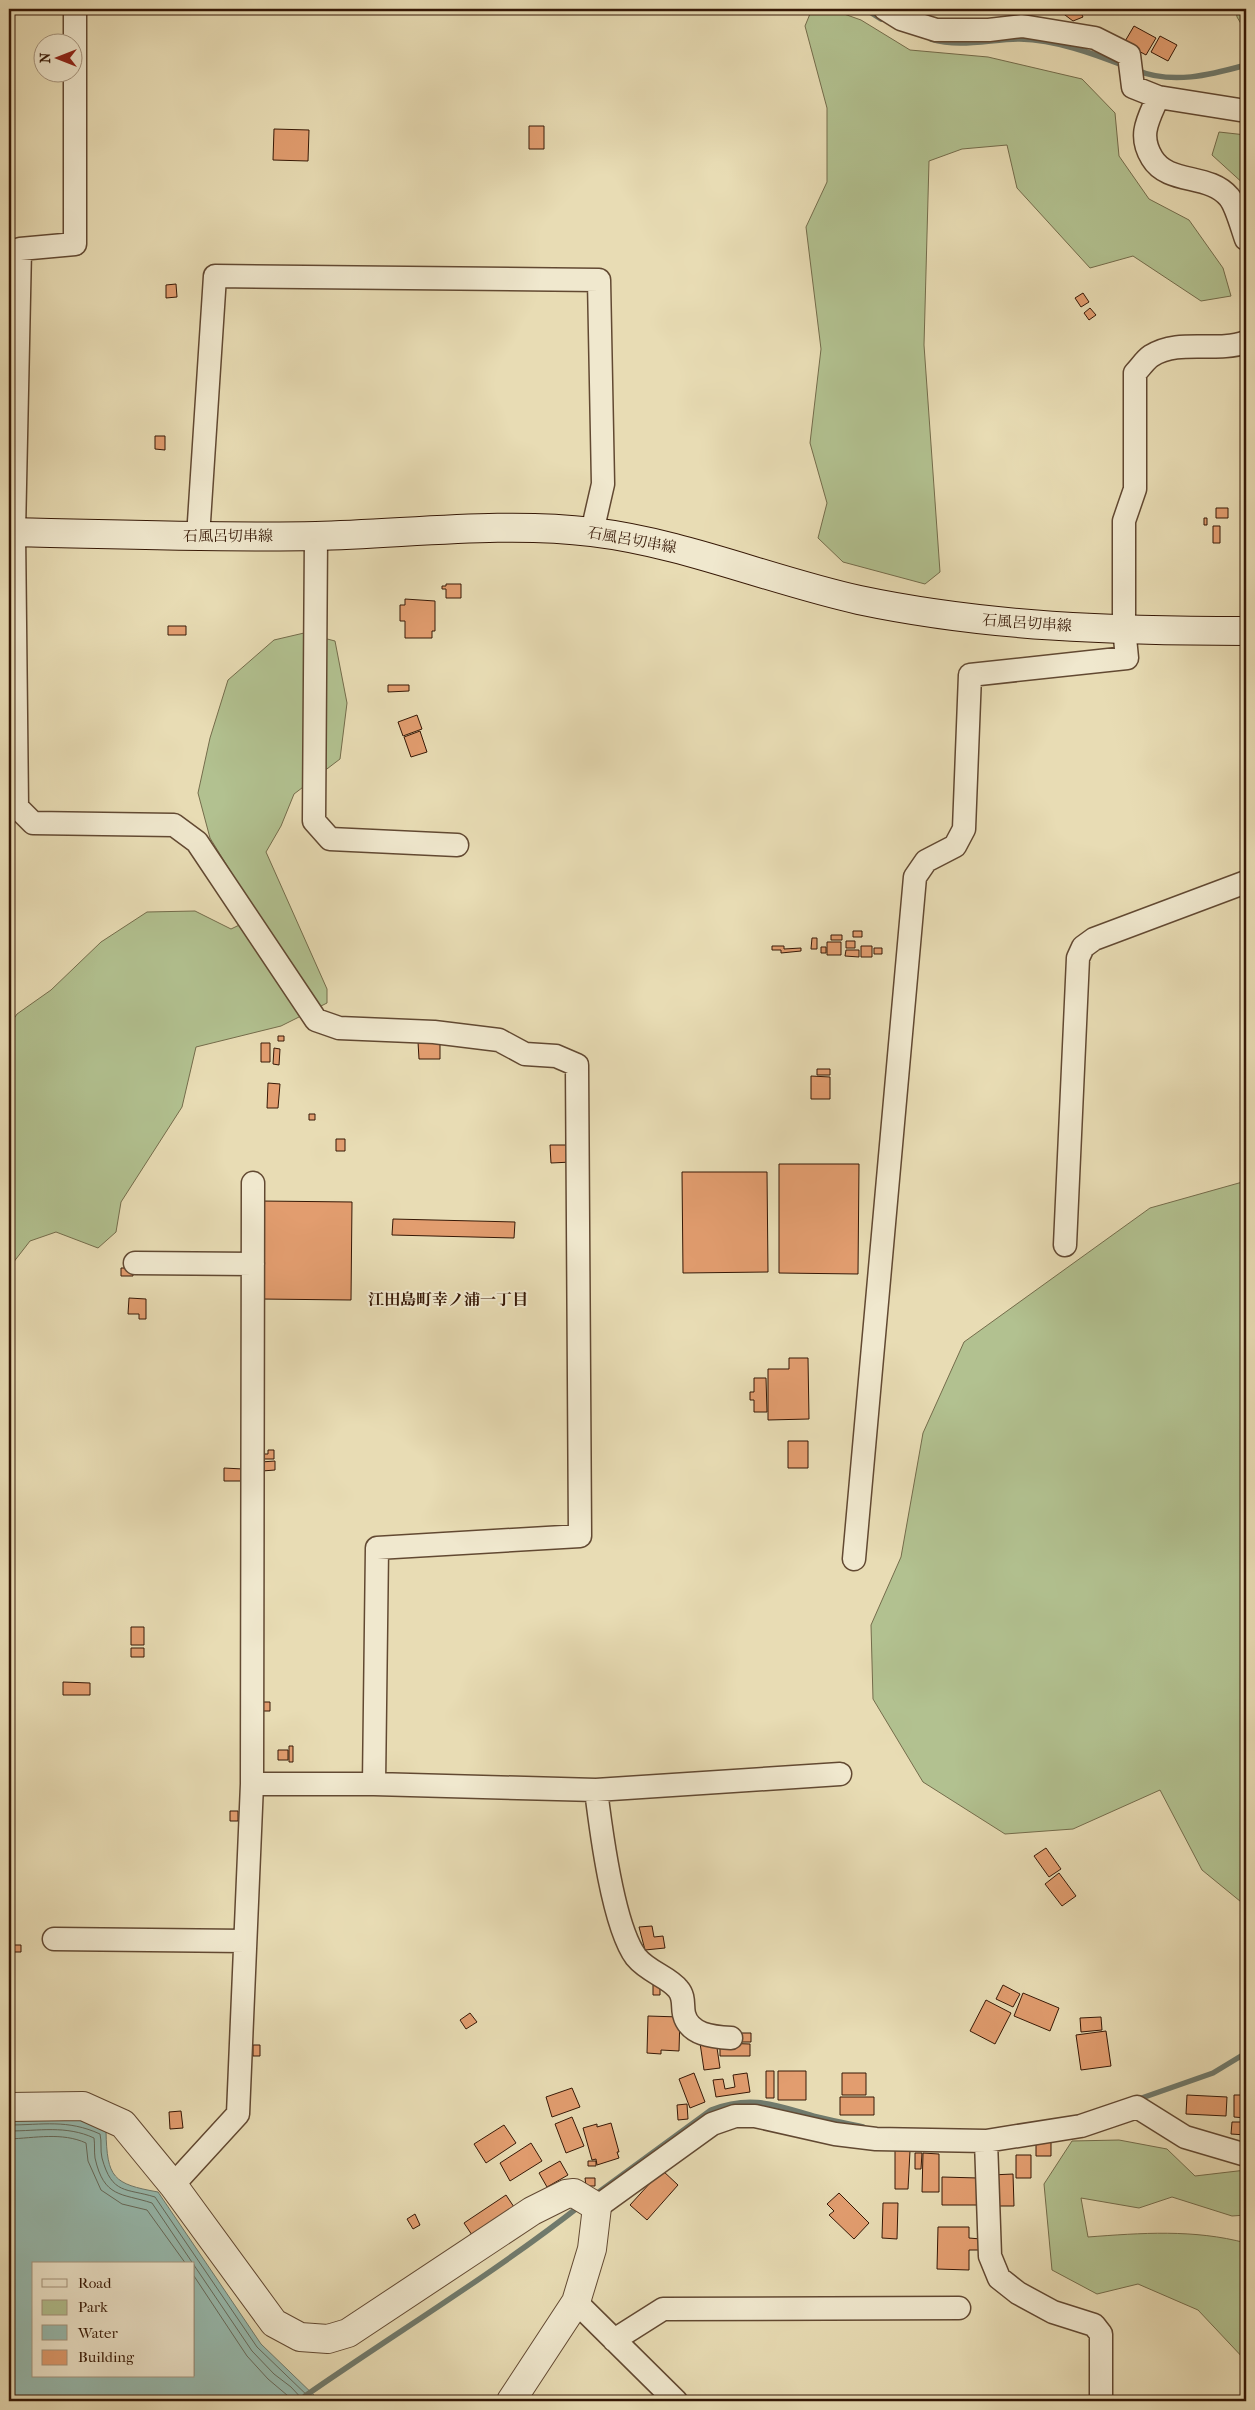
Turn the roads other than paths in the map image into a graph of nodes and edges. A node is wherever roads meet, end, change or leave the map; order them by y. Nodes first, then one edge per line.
1 (75, 9) edge
2 (885, 9) edge
3 (1158, 97) junction
4 (1246, 111) edge
5 (1246, 239) edge
6 (1246, 342) edge
7 (11, 532) edge
8 (592, 532) junction
9 (198, 536) junction
10 (316, 536) junction
11 (1124, 628) junction
12 (1246, 630) edge
13 (457, 845) dead end
14 (1246, 882) edge
15 (253, 1183) dead end
16 (1064, 1245) dead end
17 (135, 1262) dead end
18 (253, 1264) junction
19 (854, 1559) dead end
20 (840, 1774) dead end
21 (252, 1784) junction
22 (374, 1784) junction
23 (596, 1790) junction
24 (54, 1939) dead end
25 (245, 1941) junction
26 (731, 2038) dead end
27 (9, 2107) edge
28 (986, 2141) junction
29 (1246, 2155) edge
30 (173, 2186) junction
31 (598, 2208) junction
32 (576, 2302) junction
33 (959, 2308) dead end
34 (614, 2340) junction
35 (511, 2401) edge
36 (676, 2401) edge
37 (1101, 2401) edge

1 - 7 street
2 - 3 street
3 - 4 street
3 - 5 street
6 - 11 street
7 - 9 main road, 石風呂切串線
7 - 22 street
8 - 9 street
8 - 10 main road, 石風呂切串線
8 - 11 main road, 石風呂切串線
9 - 10 main road, 石風呂切串線
10 - 13 street
11 - 12 main road, 石風呂切串線
11 - 19 street
14 - 16 street
15 - 18 street
17 - 18 street
18 - 21 street
20 - 23 street
21 - 22 street
21 - 25 street
22 - 23 street
23 - 26 street
24 - 25 street
25 - 30 street
27 - 30 main road
28 - 29 street
28 - 31 street
28 - 37 street
30 - 31 main road
31 - 32 main road
32 - 34 street
32 - 35 main road
33 - 34 street
34 - 36 street

